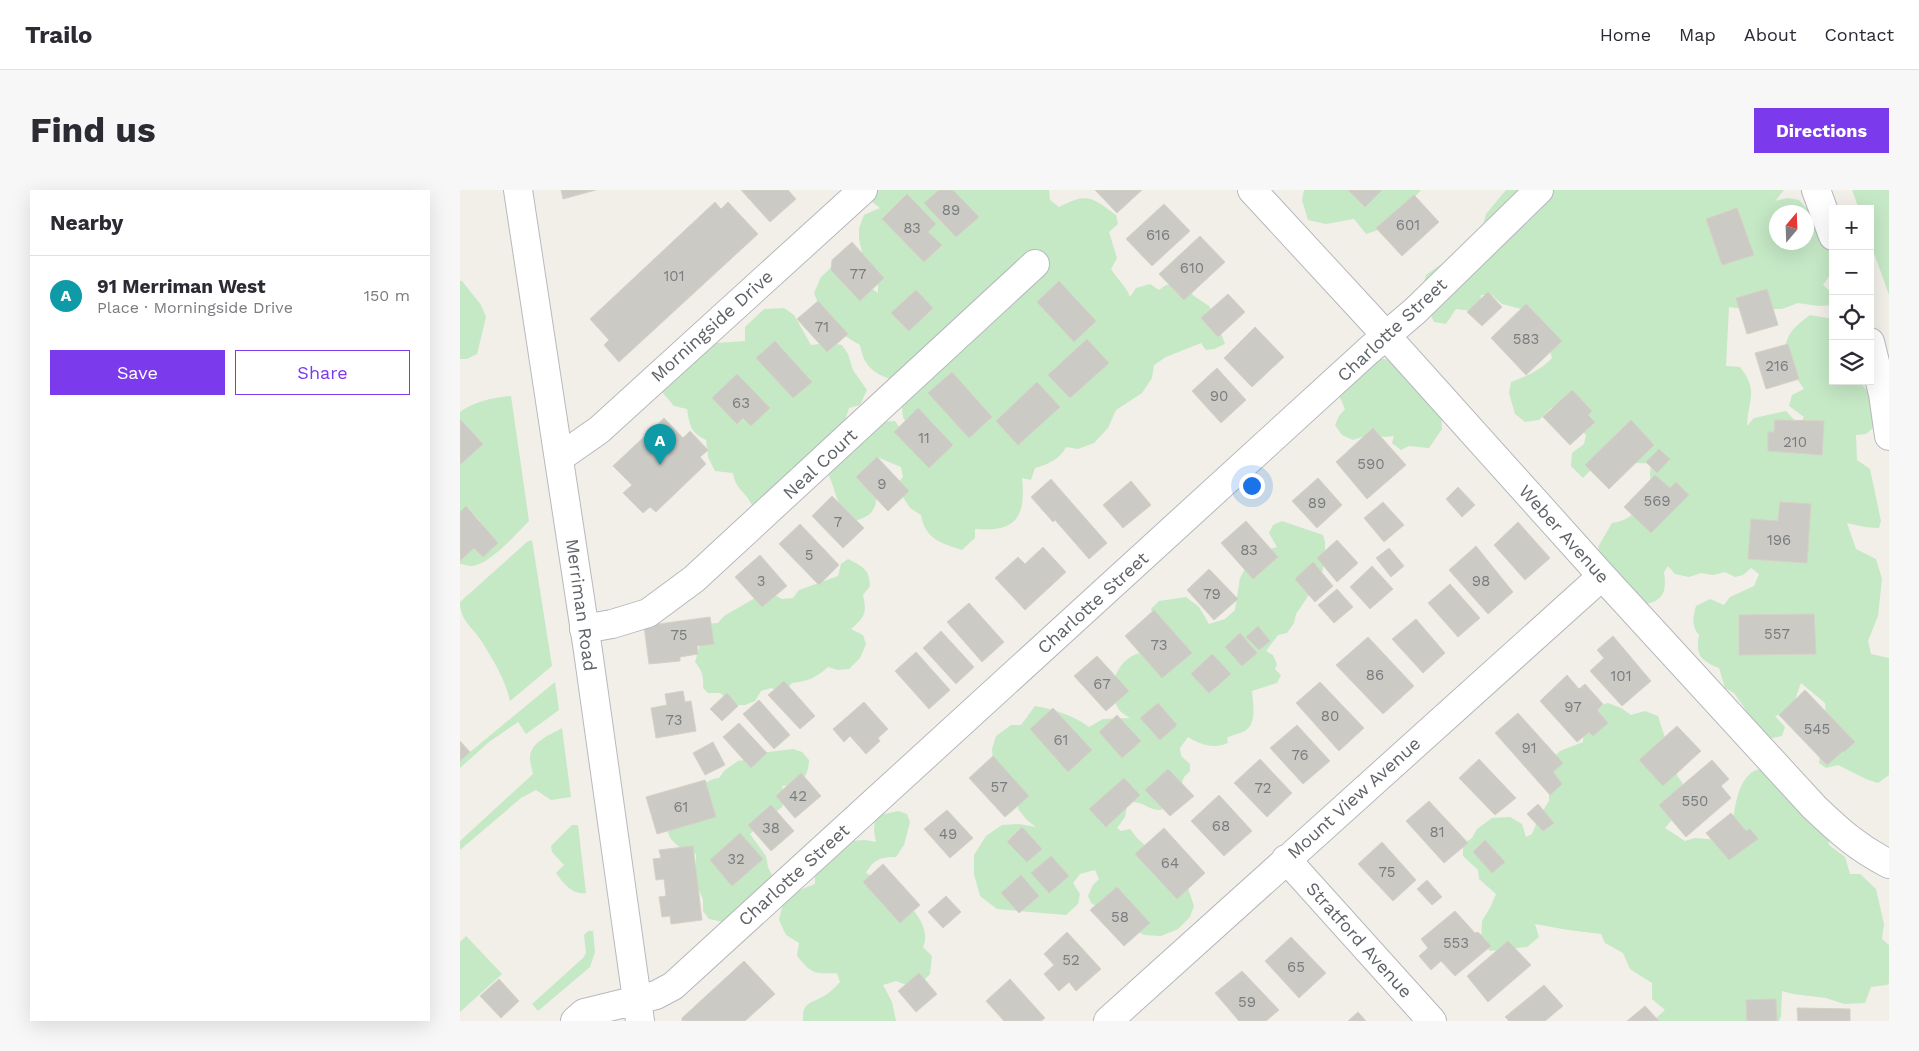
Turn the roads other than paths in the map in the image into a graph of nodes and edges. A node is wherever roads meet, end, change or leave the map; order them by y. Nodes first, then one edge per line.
1 (518, 190) edge
2 (862, 190) edge
3 (1252, 190) edge
4 (1539, 190) edge
5 (1816, 190) edge
6 (1829, 225) edge
7 (1035, 264) dead end
8 (1386, 336) junction
9 (1874, 358) edge
10 (1889, 436) edge
11 (559, 458) junction
12 (1602, 576) junction
13 (584, 629) junction
14 (1286, 859) junction
15 (1889, 864) edge
16 (638, 1011) edge
17 (575, 1021) edge
18 (1108, 1021) edge
19 (1432, 1021) edge

1 - 11 street, Merriman Road
2 - 11 street, Morningside Drive
3 - 8 street, Weber Avenue
4 - 8 street, Charlotte Street
5 - 6 street
7 - 13 street, Neal Court
8 - 12 street, Weber Avenue
8 - 16 street, Charlotte Street
9 - 10 street
11 - 13 street, Merriman Road
12 - 14 street, Mount View Avenue
12 - 15 street, Weber Avenue
13 - 16 street, Merriman Road
14 - 18 street, Mount View Avenue
14 - 19 street, Stratford Avenue
16 - 17 street, Charlotte Street

